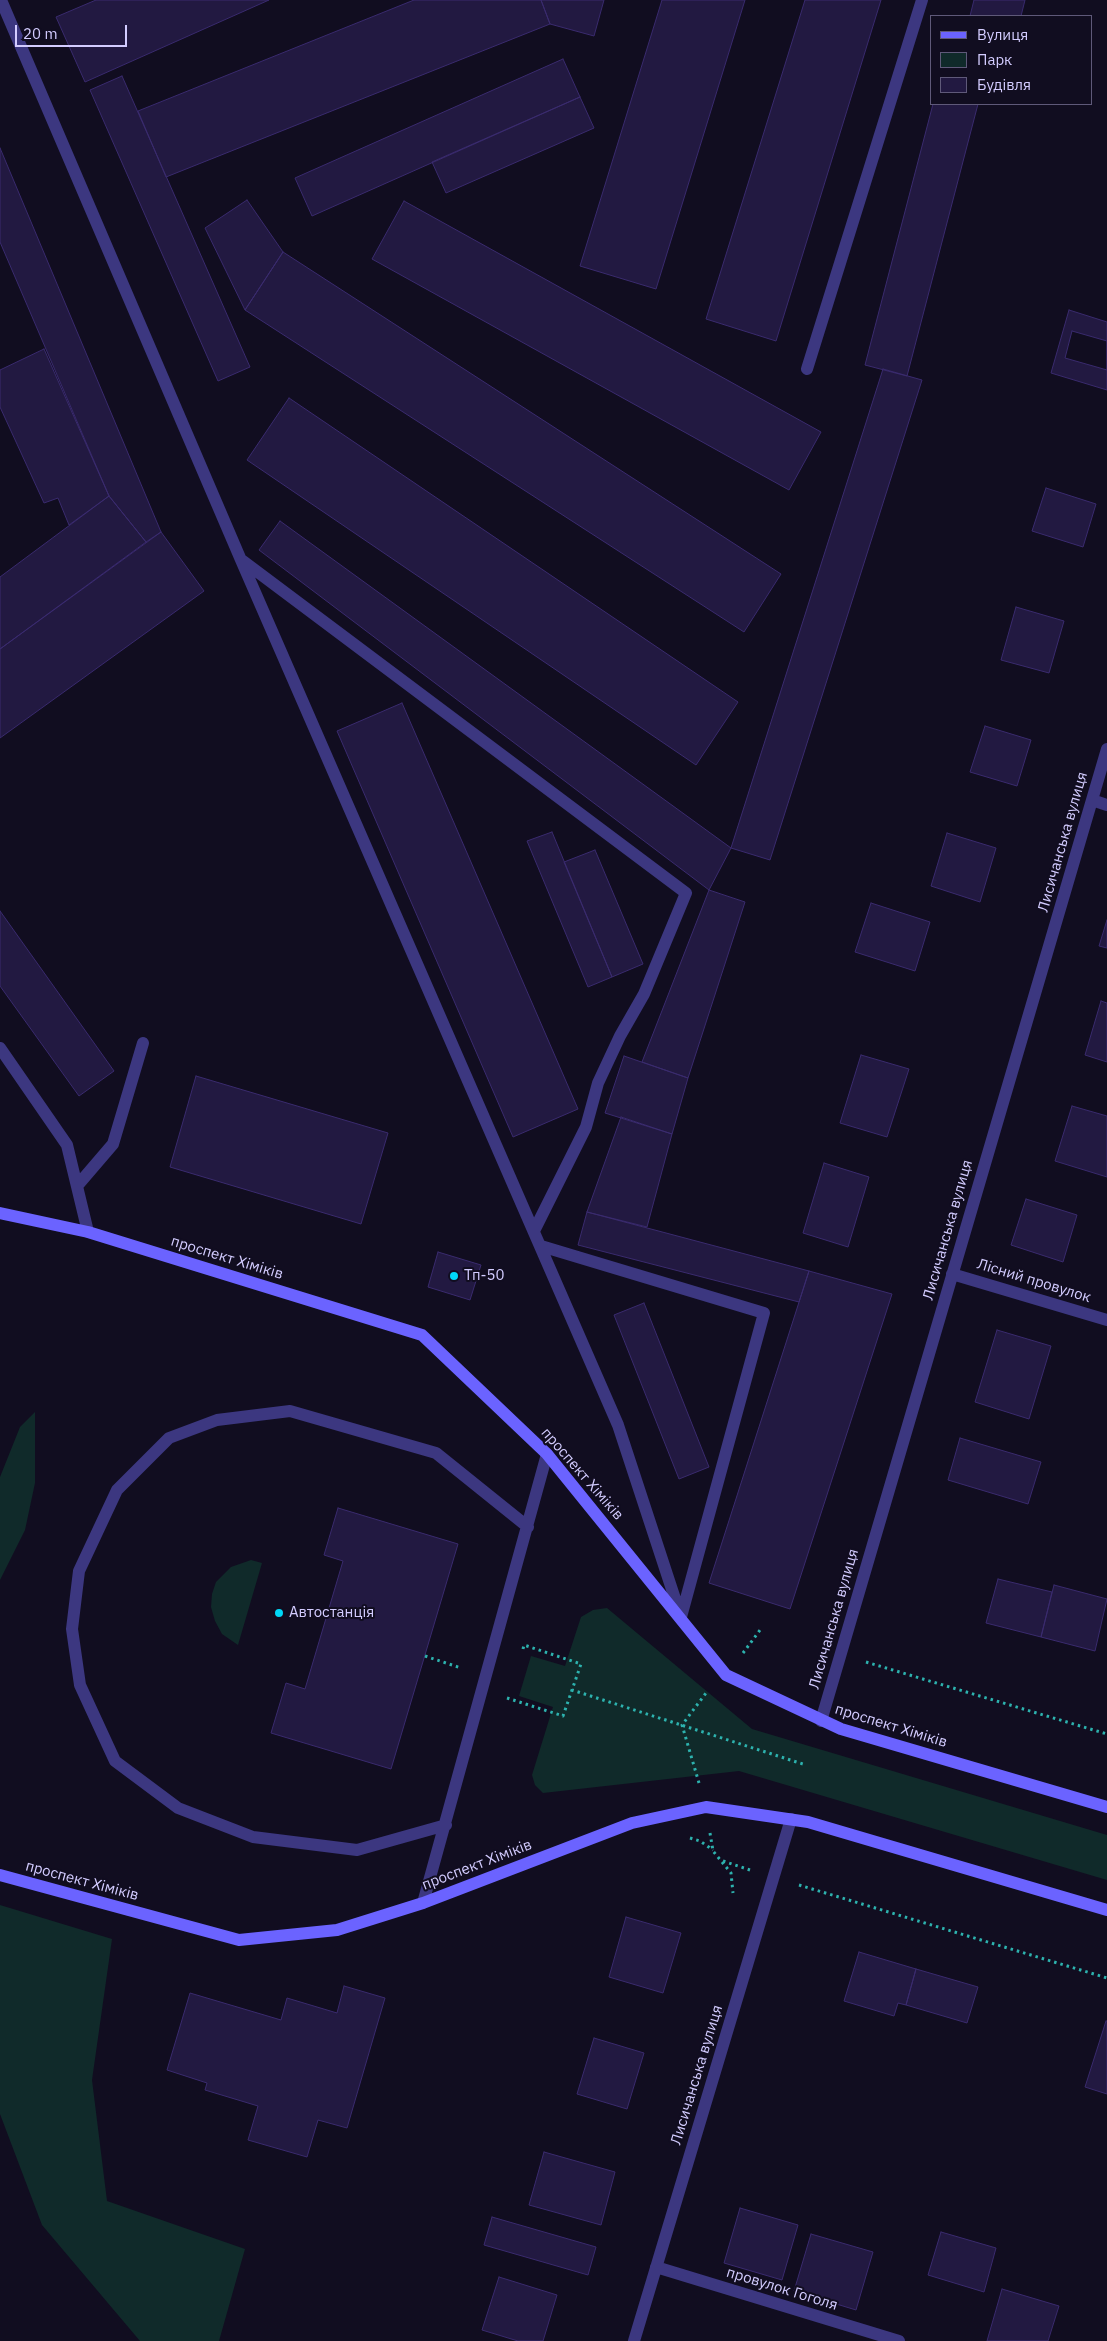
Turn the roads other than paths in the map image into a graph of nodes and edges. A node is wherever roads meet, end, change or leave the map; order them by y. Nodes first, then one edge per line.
1 (1, 0) edge
2 (922, 0) edge
3 (807, 369) dead end
4 (241, 560) junction
5 (1107, 749) edge
6 (1092, 800) junction
7 (1107, 804) edge
8 (142, 1043) dead end
9 (0, 1048) edge
10 (77, 1186) junction
11 (0, 1213) edge
12 (534, 1231) junction
13 (88, 1232) junction
14 (540, 1246) junction
15 (952, 1274) junction
16 (1107, 1320) edge
17 (547, 1454) junction
18 (528, 1527) junction
19 (681, 1617) junction
20 (821, 1721) junction
21 (1107, 1807) edge
22 (791, 1819) junction
23 (446, 1825) junction
24 (0, 1875) edge
25 (424, 1903) junction
26 (1107, 1910) edge
27 (656, 2267) junction
28 (634, 2341) edge
29 (899, 2341) edge

1 - 4 street
2 - 3 street
4 - 12 street
4 - 12 street
5 - 6 street, Лисичанська вулиця
6 - 7 street
6 - 15 street, Лисичанська вулиця
8 - 10 street
9 - 10 street
10 - 13 street
11 - 13 main road, проспект Хіміків
12 - 14 street
13 - 17 main road, проспект Хіміків
14 - 19 street
14 - 19 street
15 - 16 street, Лісний провулок
15 - 20 street, Лисичанська вулиця
17 - 18 street
17 - 19 main road, проспект Хіміків
18 - 23 street
18 - 23 street
19 - 20 main road, проспект Хіміків
20 - 21 main road, проспект Хіміків
22 - 25 main road, проспект Хіміків
22 - 26 main road, проспект Хіміків
22 - 27 street, Лисичанська вулиця
23 - 25 street
24 - 25 main road, проспект Хіміків
27 - 28 street, Лисичанська вулиця
27 - 29 street, провулок Гоголя

